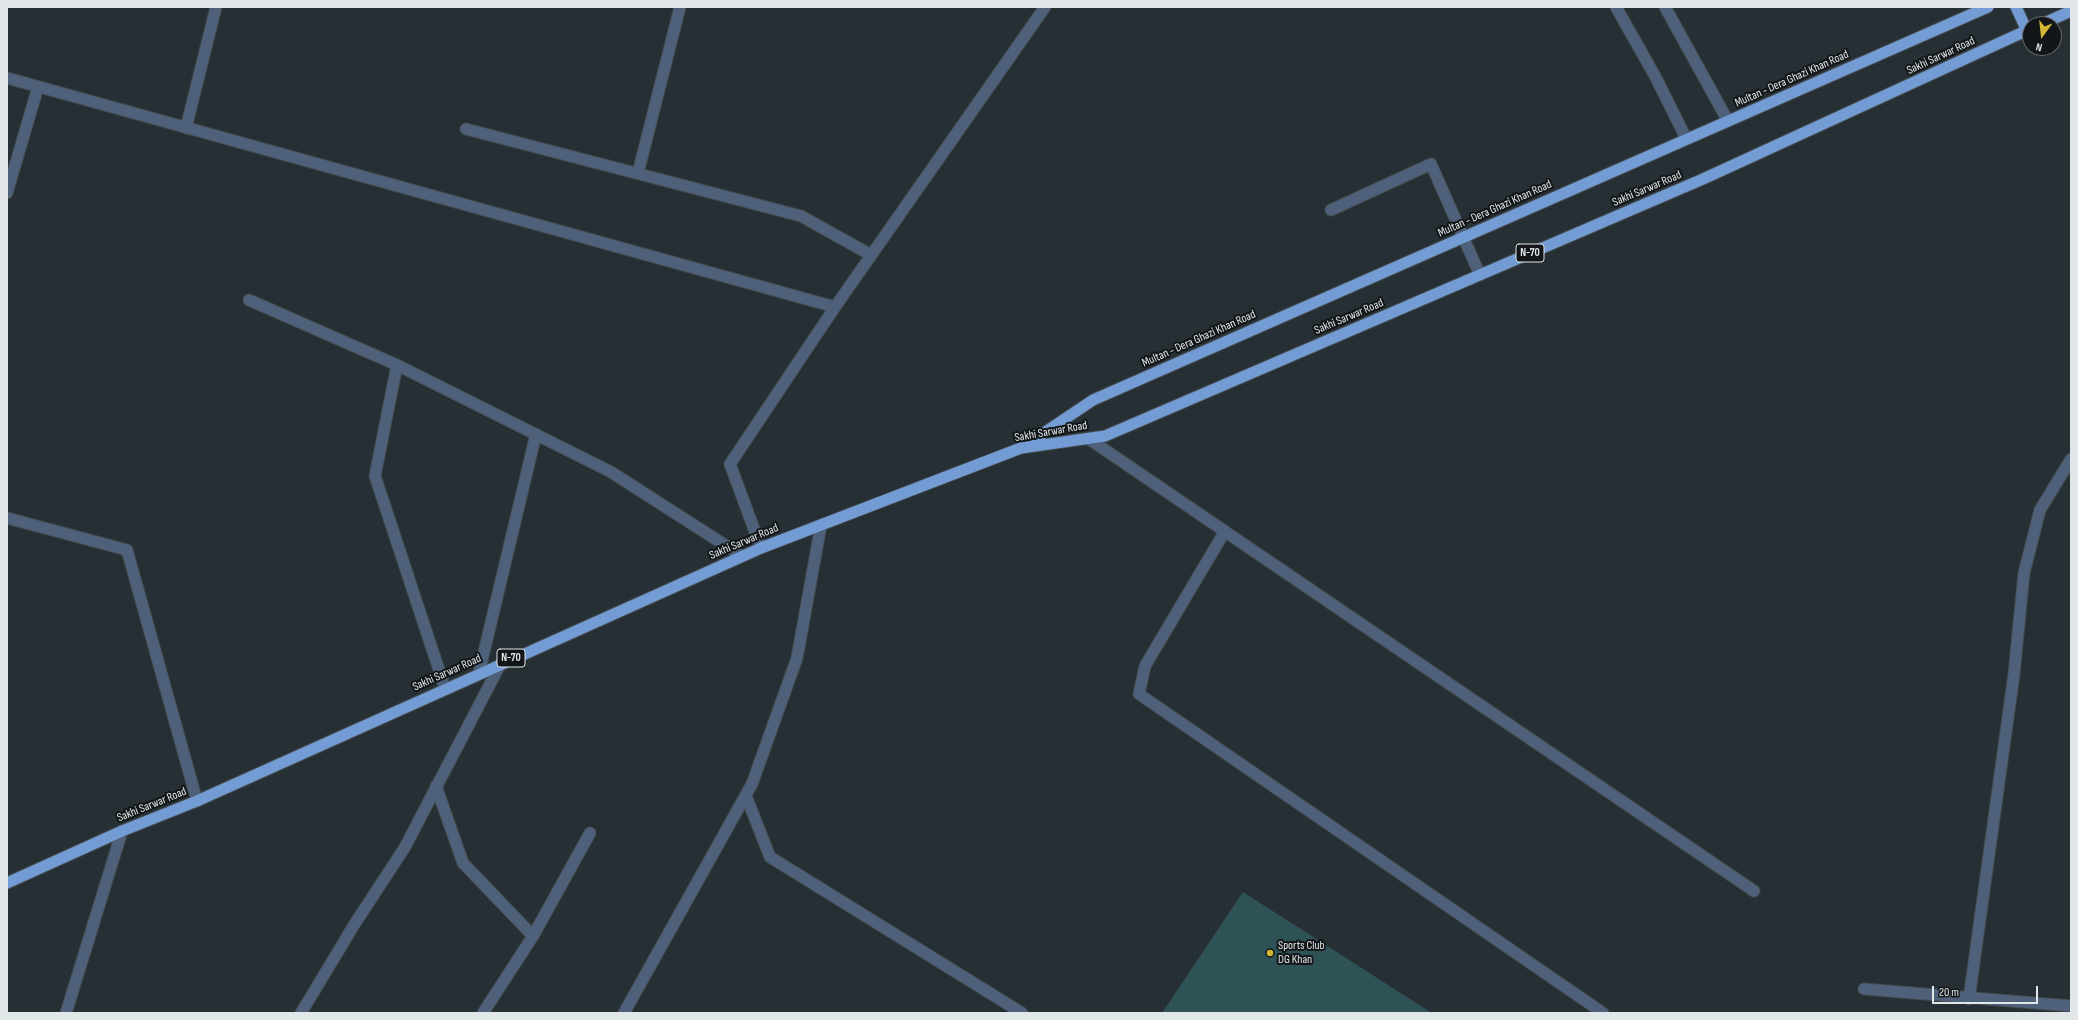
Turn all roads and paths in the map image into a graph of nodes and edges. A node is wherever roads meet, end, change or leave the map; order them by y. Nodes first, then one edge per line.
1 (216, 7) edge
2 (680, 7) edge
3 (1045, 7) edge
4 (1616, 7) edge
5 (1665, 7) edge
6 (1988, 7) edge
7 (2016, 7) edge
8 (2071, 10) edge
9 (2059, 16) edge
10 (2022, 18) edge
11 (2022, 33) edge
12 (7, 78) edge
13 (38, 87) junction
14 (1728, 121) junction
15 (186, 128) junction
16 (466, 129) dead end
17 (1686, 138) junction
18 (638, 173) junction
19 (7, 193) edge
20 (1331, 210) dead end
21 (1463, 237) junction
22 (871, 255) junction
23 (1480, 275) junction
24 (249, 300) dead end
25 (835, 307) junction
26 (397, 365) junction
27 (536, 434) junction
28 (1089, 439) junction
29 (1021, 448) junction
30 (2071, 459) edge
31 (7, 518) edge
32 (821, 525) junction
33 (1225, 531) junction
34 (761, 548) junction
35 (742, 556) junction
36 (501, 663) junction
37 (479, 673) junction
38 (445, 688) junction
39 (436, 786) junction
40 (746, 796) junction
41 (197, 801) junction
42 (122, 831) junction
43 (590, 833) dead end
44 (7, 883) edge
45 (1754, 891) dead end
46 (533, 936) junction
47 (1864, 988) dead end
48 (1969, 999) junction
49 (2071, 1006) edge
50 (66, 1013) edge
51 (301, 1013) edge
52 (483, 1013) edge
53 (624, 1013) edge
54 (1022, 1013) edge
55 (1603, 1013) edge

1 - 15 street
2 - 18 street
3 - 22 street
4 - 17 street
5 - 14 street
6 - 14 highway, Multan - Dera Ghazi Khan Road / N-70
7 - 10 highway
8 - 9 highway
11 - 23 highway, Sakhi Sarwar Road / N-70
12 - 13 street
13 - 15 street
13 - 19 street
14 - 17 highway, Multan - Dera Ghazi Khan Road / N-70
15 - 25 street
16 - 18 street
17 - 21 highway, Multan - Dera Ghazi Khan Road / N-70
18 - 22 street
20 - 21 street
21 - 23 street
21 - 29 highway, Multan - Dera Ghazi Khan Road / N-70
22 - 25 street
23 - 28 highway, Sakhi Sarwar Road / N-70
24 - 26 street
25 - 34 street
26 - 27 street
26 - 38 street
27 - 35 street
27 - 37 street
28 - 29 highway, Sakhi Sarwar Road / N-70
28 - 33 street
29 - 32 highway, Sakhi Sarwar Road / N-70
30 - 48 street
31 - 41 street
32 - 34 highway, Sakhi Sarwar Road / N-70
32 - 40 street
33 - 45 street
33 - 55 street
34 - 35 highway, Sakhi Sarwar Road / N-70
35 - 36 highway, Sakhi Sarwar Road / N-70
36 - 37 highway, Sakhi Sarwar Road / N-70
36 - 39 street
37 - 38 highway, Sakhi Sarwar Road / N-70
38 - 41 highway, Sakhi Sarwar Road / N-70
39 - 46 street
39 - 51 street
40 - 53 street
40 - 54 street
41 - 42 highway, Sakhi Sarwar Road / N-70
42 - 44 highway, Sakhi Sarwar Road / N-70
42 - 50 street
43 - 46 street
46 - 52 street
47 - 48 street
48 - 49 street

